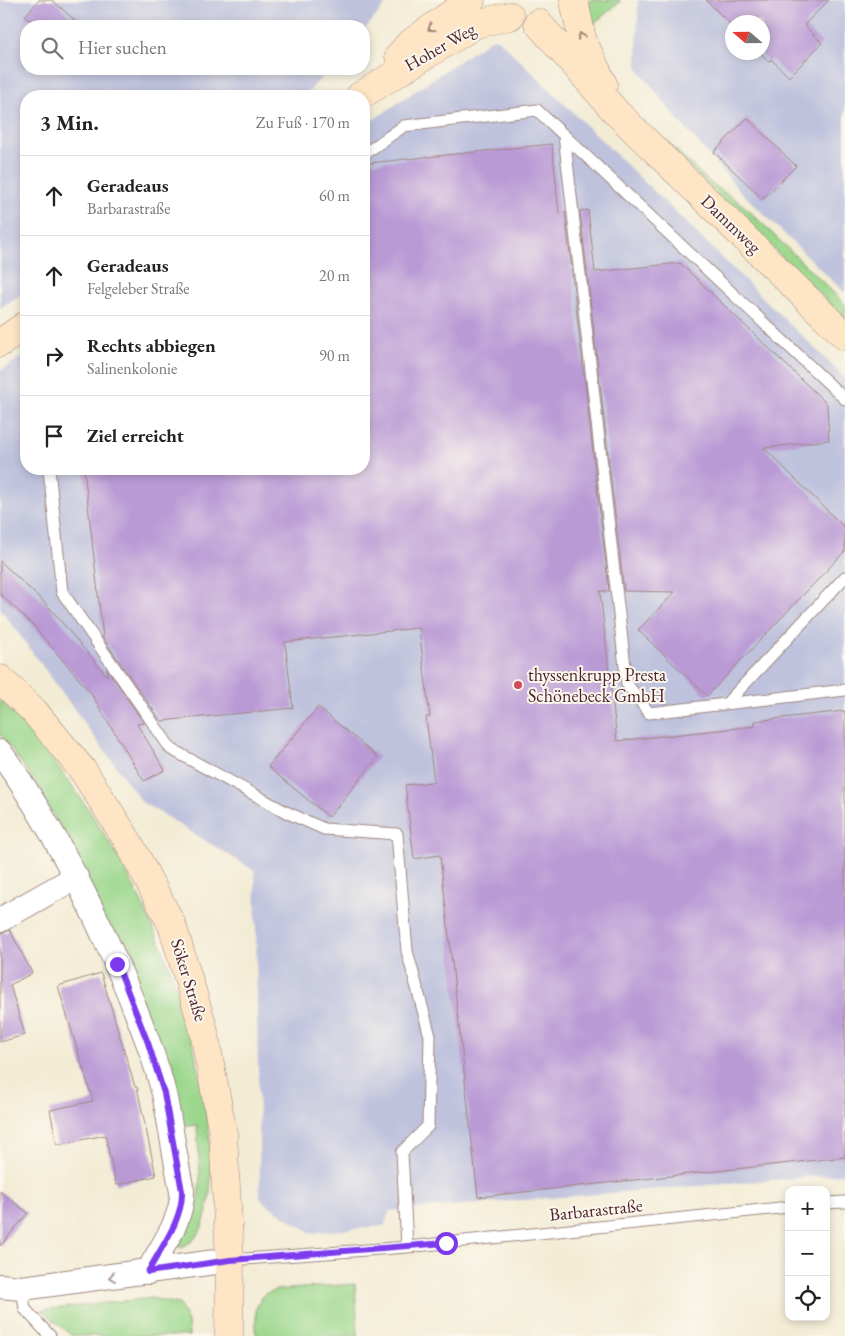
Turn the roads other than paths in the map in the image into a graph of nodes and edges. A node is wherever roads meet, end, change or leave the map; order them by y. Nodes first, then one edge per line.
1 (471, 0) edge
2 (574, 1) edge
3 (503, 8) edge
4 (538, 23) junction
5 (368, 90) edge
6 (369, 90) edge
7 (616, 112) junction
8 (564, 135) junction
9 (370, 150) edge
10 (20, 329) edge
11 (845, 336) edge
12 (0, 343) edge
13 (845, 399) edge
14 (50, 475) edge
15 (845, 577) edge
16 (0, 679) edge
17 (845, 690) edge
18 (726, 704) junction
19 (0, 752) edge
20 (76, 877) junction
21 (0, 920) edge
22 (845, 1202) edge
23 (830, 1204) edge
24 (785, 1207) edge
25 (406, 1247) junction
26 (230, 1260) junction
27 (148, 1272) junction
28 (11, 1287) edge
29 (50, 1336) edge
30 (229, 1336) edge

1 -> 5 street, Hoher Weg
2 - 4 street
7 -> 2 street, Dammweg
3 - 4 street
3 - 6 street, Hoher Weg
4 - 7 street, Dammweg
7 - 11 street, Dammweg
8 - 9 lane
8 - 13 lane
8 - 18 lane
10 - 12 street
14 - 25 lane
15 - 18 lane
16 - 26 street, Söker Straße
17 - 18 lane
19 - 20 street
20 - 21 street
20 - 27 street
22 - 23 lane
24 - 25 lane, Barbarastraße
25 - 26 lane, Barbarastraße
26 - 27 street
26 - 30 street, Söker Straße
27 -> 28 street
28 - 29 lane

